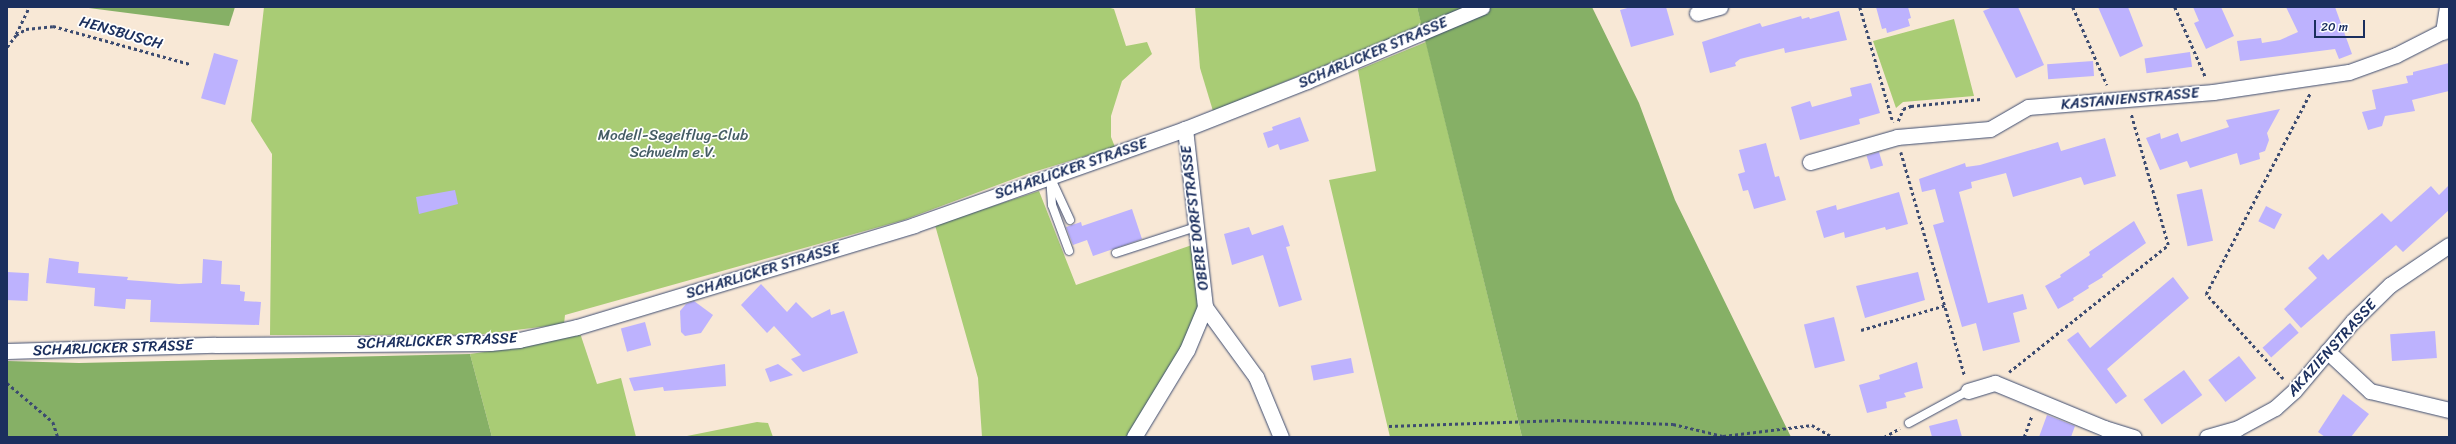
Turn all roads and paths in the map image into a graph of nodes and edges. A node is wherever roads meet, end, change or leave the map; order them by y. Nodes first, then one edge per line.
1 (29, 7) edge
2 (1482, 7) edge
3 (1720, 7) edge
4 (1860, 7) edge
5 (2073, 7) edge
6 (2175, 7) edge
7 (2447, 7) edge
8 (1697, 13) dead end
9 (2446, 30) edge
10 (16, 35) junction
11 (7, 47) edge
12 (190, 64) dead end
13 (2318, 78) junction
14 (2213, 92) junction
15 (1981, 99) dead end
16 (2120, 99) junction
17 (1891, 118) dead end
18 (1894, 126) dead end
19 (1185, 129) junction
20 (1903, 160) dead end
21 (1810, 162) dead end
22 (1050, 176) junction
23 (1070, 220) dead end
24 (1196, 227) junction
25 (2449, 245) edge
26 (1069, 251) dead end
27 (1116, 253) dead end
28 (1946, 305) junction
29 (1206, 307) junction
30 (1861, 330) dead end
31 (7, 351) edge
32 (2327, 351) junction
33 (1995, 382) junction
34 (7, 383) edge
35 (1968, 391) junction
36 (2294, 391) junction
37 (2038, 400) junction
38 (2449, 410) edge
39 (1909, 423) joint
40 (1389, 426) dead end
41 (58, 437) edge
42 (1134, 437) edge
43 (1281, 437) edge
44 (1833, 437) edge
45 (1884, 437) edge
46 (2024, 437) edge
47 (2134, 437) edge
48 (2207, 437) edge

1 - 10 path
2 - 19 street, SCHARLICKER STRASSE
3 - 8 street
4 - 17 path
5 - 16 path
6 - 14 path
7 - 9 street
9 - 13 street, KASTANIENSTRASSE
10 - 11 path
10 - 12 path, HENSBUSCH
13 - 14 street, KASTANIENSTRASSE
13 - 36 path
14 - 16 street, KASTANIENSTRASSE
15 - 18 path
16 - 21 street, KASTANIENSTRASSE
16 - 33 path
19 - 22 street, SCHARLICKER STRASSE
19 - 24 street, OBERE DORFSTRASSE
20 - 28 path
22 - 23 lane
22 - 26 lane
22 - 31 street, SCHARLICKER STRASSE
24 - 27 lane
24 - 29 street, OBERE DORFSTRASSE
25 - 32 street, AKAZIENSTRASSE
28 - 30 path
28 - 35 path
29 - 42 street, OBERE DORFSTRASSE
29 - 43 street, OBERE DORFSTRASSE
32 - 36 street, AKAZIENSTRASSE
32 - 38 street
33 - 35 street
33 - 37 street
34 - 41 path
35 - 39 lane
36 - 48 street, AKAZIENSTRASSE
37 - 46 path
37 - 47 street
39 - 45 path
40 - 44 path

